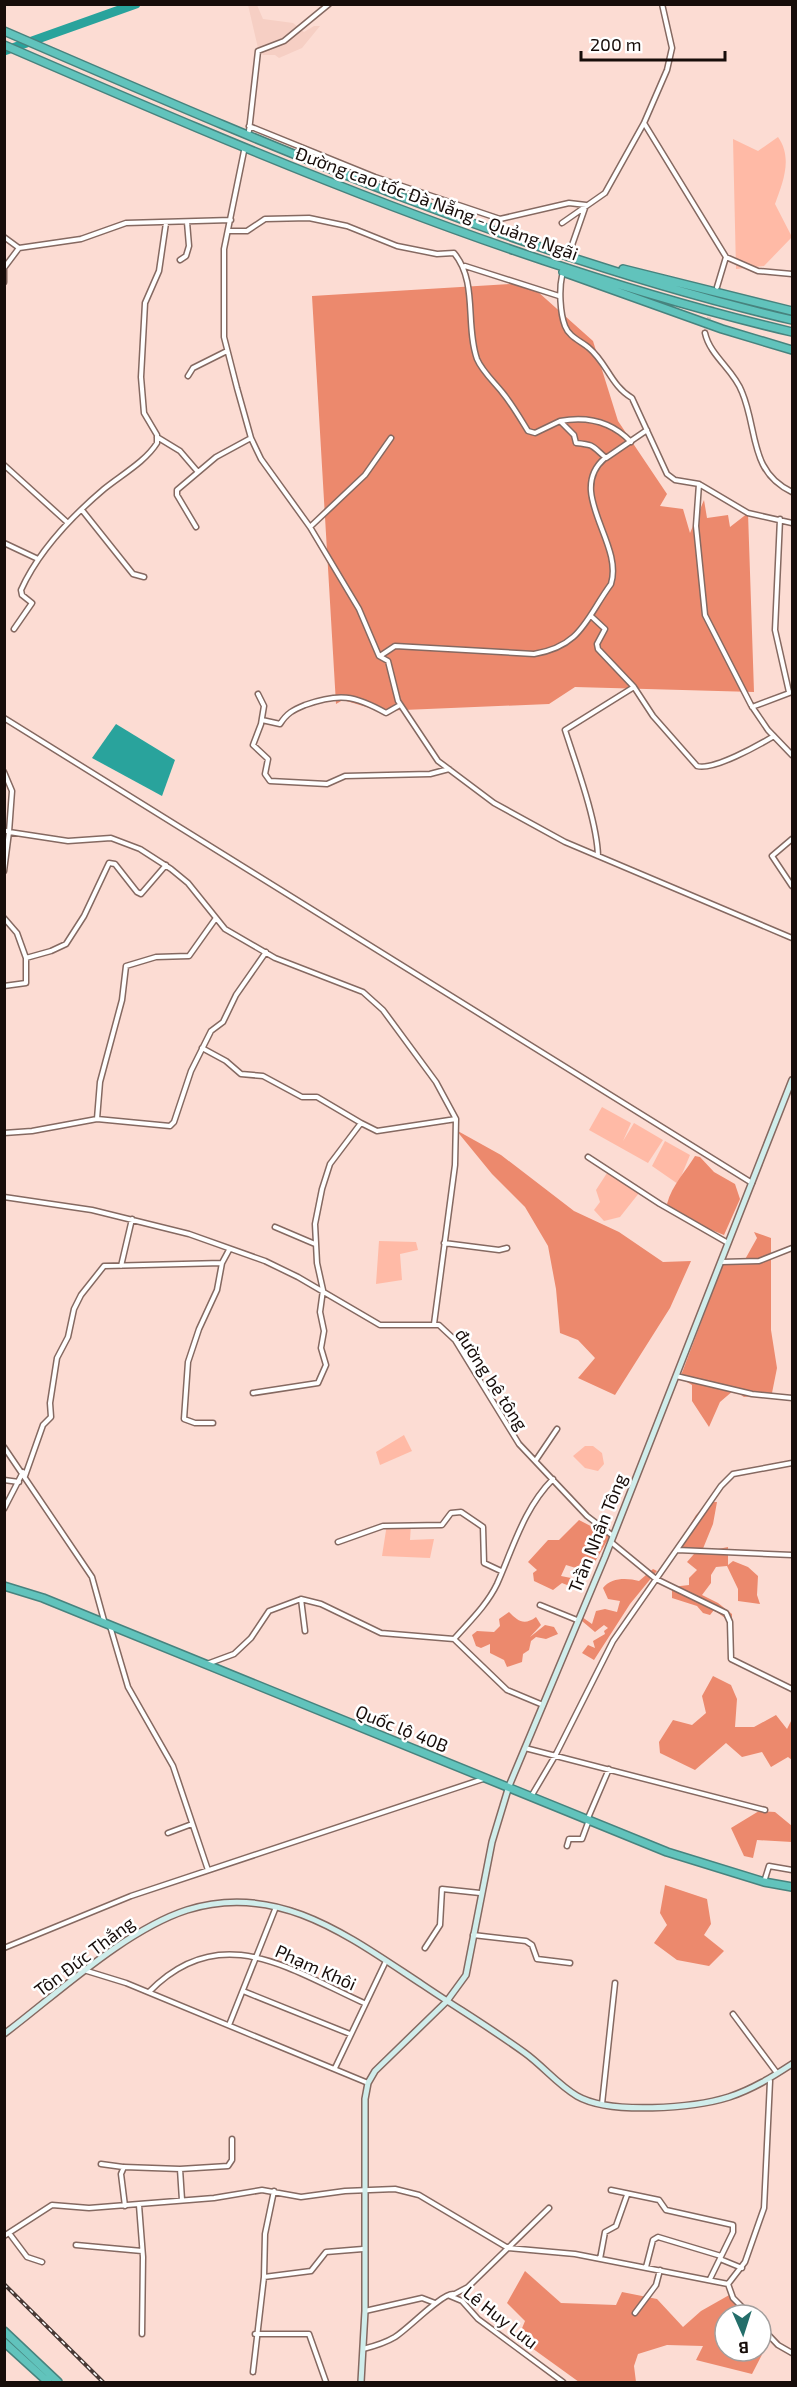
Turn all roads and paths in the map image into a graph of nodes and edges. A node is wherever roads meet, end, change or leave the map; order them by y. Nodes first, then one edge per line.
1 (329, 4) edge
2 (662, 4) edge
3 (4, 31) edge
4 (4, 45) edge
5 (644, 123) junction
6 (244, 151) dead end
7 (586, 205) junction
8 (231, 220) junction
9 (187, 222) junction
10 (562, 222) dead end
11 (166, 223) junction
12 (228, 231) junction
13 (471, 236) junction
14 (4, 237) edge
15 (19, 248) junction
16 (570, 248) tunnel mouth
17 (553, 252) junction
18 (726, 257) junction
19 (180, 260) dead end
20 (464, 266) junction
21 (4, 268) edge
22 (792, 274) edge
23 (562, 276) dead end
24 (4, 282) edge
25 (717, 287) dead end
26 (559, 296) junction
27 (792, 311) edge
28 (792, 320) edge
29 (792, 332) edge
30 (705, 333) tunnel mouth
31 (792, 350) edge
32 (227, 351) junction
33 (188, 376) dead end
34 (560, 421) junction
35 (647, 430) junction
36 (157, 437) junction
37 (251, 438) junction
38 (391, 438) dead end
39 (632, 442) junction
40 (606, 458) junction
41 (4, 465) edge
42 (198, 472) junction
43 (699, 484) junction
44 (792, 492) edge
45 (82, 510) junction
46 (780, 519) junction
47 (68, 523) junction
48 (792, 523) edge
49 (310, 527) junction
50 (195, 528) dead end
51 (4, 543) edge
52 (38, 559) junction
53 (144, 577) dead end
54 (591, 616) junction
55 (14, 629) dead end
56 (379, 656) junction
57 (634, 687) junction
58 (791, 692) edge
59 (258, 694) dead end
60 (400, 705) junction
61 (752, 707) junction
62 (4, 718) edge
63 (262, 720) junction
64 (774, 736) junction
65 (792, 755) edge
66 (449, 769) junction
67 (4, 772) edge
68 (7, 831) edge
69 (792, 839) edge
70 (598, 856) junction
71 (166, 865) junction
72 (4, 871) edge
73 (792, 886) edge
74 (4, 918) edge
75 (216, 918) junction
76 (792, 938) edge
77 (266, 952) junction
78 (26, 958) junction
79 (4, 986) edge
80 (202, 1048) junction
81 (792, 1080) edge
82 (97, 1119) junction
83 (456, 1119) junction
84 (361, 1123) junction
85 (4, 1133) edge
86 (588, 1157) dead end
87 (753, 1183) junction
88 (4, 1197) edge
89 (132, 1219) junction
90 (275, 1227) dead end
91 (729, 1243) junction
92 (315, 1244) junction
93 (444, 1244) junction
94 (507, 1248) dead end
95 (792, 1248) edge
96 (229, 1250) junction
97 (721, 1262) junction
98 (222, 1263) junction
99 (121, 1266) junction
100 (323, 1290) junction
101 (434, 1324) junction
102 (676, 1376) junction
103 (253, 1393) dead end
104 (792, 1398) edge
105 (213, 1423) dead end
106 (557, 1429) dead end
107 (4, 1447) edge
108 (536, 1460) junction
109 (792, 1463) edge
110 (24, 1474) junction
111 (553, 1479) junction
112 (4, 1480) edge
113 (19, 1482) junction
114 (4, 1509) edge
115 (612, 1539) junction
116 (338, 1542) dead end
117 (677, 1550) junction
118 (792, 1555) edge
119 (501, 1571) junction
120 (656, 1579) junction
121 (4, 1586) edge
122 (301, 1599) junction
123 (540, 1605) dead end
124 (577, 1620) junction
125 (108, 1625) junction
126 (304, 1631) dead end
127 (454, 1639) junction
128 (206, 1664) junction
129 (792, 1689) edge
130 (543, 1705) junction
131 (524, 1748) junction
132 (555, 1756) junction
133 (609, 1768) junction
134 (487, 1778) junction
135 (509, 1786) junction
136 (532, 1795) junction
137 (765, 1810) dead end
138 (589, 1819) junction
139 (192, 1824) junction
140 (168, 1833) dead end
141 (567, 1846) dead end
142 (208, 1870) junction
143 (792, 1870) edge
144 (764, 1882) junction
145 (792, 1887) edge
146 (480, 1893) junction
147 (276, 1907) junction
148 (473, 1935) junction
149 (4, 1948) edge
150 (425, 1948) dead end
151 (256, 1956) junction
152 (386, 1961) junction
153 (570, 1963) dead end
154 (87, 1971) junction
155 (615, 1983) dead end
156 (243, 1991) junction
157 (149, 1992) junction
158 (447, 2001) junction
159 (364, 2003) junction
160 (733, 2014) dead end
161 (229, 2025) junction
162 (4, 2034) edge
163 (350, 2034) junction
164 (792, 2064) edge
165 (335, 2068) junction
166 (778, 2074) junction
167 (770, 2080) junction
168 (368, 2083) junction
169 (602, 2105) junction
170 (232, 2139) dead end
171 (101, 2164) dead end
172 (124, 2167) junction
173 (180, 2169) junction
174 (364, 2189) junction
175 (611, 2190) dead end
176 (274, 2191) junction
177 (627, 2195) junction
178 (182, 2200) junction
179 (139, 2205) junction
180 (125, 2206) junction
181 (549, 2208) dead end
182 (7, 2234) edge
183 (76, 2245) dead end
184 (508, 2248) junction
185 (363, 2249) junction
186 (142, 2251) junction
187 (721, 2257) junction
188 (600, 2259) junction
189 (42, 2262) dead end
190 (646, 2267) junction
191 (742, 2268) junction
192 (660, 2270) junction
193 (264, 2277) junction
194 (710, 2280) junction
195 (728, 2284) junction
196 (450, 2296) junction
197 (435, 2303) junction
198 (738, 2303) edge
199 (365, 2311) junction
200 (635, 2313) dead end
201 (4, 2331) edge
202 (142, 2334) dead end
203 (255, 2334) junction
204 (773, 2340) edge
205 (4, 2342) edge
206 (363, 2350) junction
207 (792, 2353) edge
208 (253, 2372) dead end
209 (44, 2381) edge
210 (58, 2382) edge
211 (326, 2382) edge
212 (361, 2382) edge
213 (563, 2382) edge

1 - 7 street
2 - 5 street
3 - 17 highway, Đường cao tốc Đà Nẵng - Quảng Ngãi
4 - 13 highway, Đường cao tốc Đà Nẵng - Quảng Ngãi
5 - 7 street
5 - 18 street
6 - 8 street
7 - 10 street
7 - 16 street
8 - 9 street
8 - 12 street
9 - 11 street
9 - 19 street
11 - 15 street
11 - 36 street
12 - 20 street
12 - 32 street
13 - 29 highway, Đường cao tốc Đà Nẵng - Quảng Ngãi
13 - 31 highway
14 - 15 street
15 - 21 street
17 - 27 highway
17 - 28 highway, Đường cao tốc Đà Nẵng - Quảng Ngãi
18 - 22 street
18 - 25 street
20 - 26 street
20 - 34 street
21 - 24 street
23 - 26 street
26 - 35 street
30 - 44 street
32 - 33 street
32 - 37 street
34 - 39 street
34 - 40 street
35 - 39 street
35 - 43 street
36 - 42 street
36 - 45 street
37 - 42 street
37 - 49 street
38 - 49 street
39 - 40 street
40 - 54 street
41 - 47 street
42 - 50 street
43 - 46 street
43 - 61 street
45 - 47 street
45 - 53 street
46 - 48 street
46 - 58 street
47 - 52 street
49 - 56 street
51 - 52 street
52 - 55 street
54 - 56 street
54 - 57 street
56 - 60 street
57 - 64 street
57 - 70 street
58 - 61 street
59 - 63 street
60 - 63 street
60 - 66 street
61 - 64 street
62 - 87 street
63 - 66 street
64 - 65 street
66 - 70 street
67 - 68 street
68 - 71 street
68 - 72 street
69 - 73 street
70 - 76 street
71 - 75 street
71 - 78 street
74 - 78 street
75 - 77 street
75 - 82 street
77 - 80 street
77 - 83 street
78 - 79 street
80 - 82 street
80 - 84 street
81 - 87 street, Trần Nhân Tông
82 - 85 street
83 - 84 street
83 - 93 street
84 - 92 street
86 - 91 street
87 - 91 street, Trần Nhân Tông
88 - 89 street, đường bê tông
89 - 96 street, đường bê tông
89 - 99 street
90 - 92 street
91 - 97 street, Trần Nhân Tông
92 - 100 street
93 - 94 street
93 - 101 street
95 - 97 street
96 - 98 street
96 - 100 street, đường bê tông
97 - 102 street, Trần Nhân Tông
98 - 99 street
98 - 105 street
99 - 110 street
100 - 101 street, đường bê tông
100 - 103 street
101 - 108 street, đường bê tông
102 - 104 street
102 - 115 street, Trần Nhân Tông
106 - 108 street
107 - 110 street
108 - 111 street, đường bê tông
109 - 117 street
110 - 113 street
110 - 125 street
111 - 115 street, đường bê tông
111 - 119 street
112 - 113 street
113 - 114 street
115 - 120 street, đường bê tông
115 - 124 street, Trần Nhân Tông
116 - 119 street
117 - 118 street
117 - 120 street
119 - 127 street
120 - 129 street, đường bê tông
120 - 132 street
121 - 125 highway, Quốc lộ 40B
122 - 126 street
122 - 127 street
122 - 128 street
123 - 124 street
124 - 130 street, Trần Nhân Tông
125 - 128 highway, Quốc lộ 40B
125 - 139 street
127 - 130 street
128 - 134 highway, Quốc lộ 40B
130 - 131 street, Trần Nhân Tông
131 - 132 street
131 - 135 street, Trần Nhân Tông
132 - 133 street
132 - 136 street
133 - 137 street
133 - 138 street
134 - 135 highway, Quốc lộ 40B
134 - 142 street
135 - 136 highway, Quốc lộ 40B
135 - 146 street, Trần Nhân Tông
136 - 138 highway, Quốc lộ 40B
138 - 141 street
138 - 144 highway, Quốc lộ 40B
139 - 140 street
139 - 142 street
142 - 149 street
143 - 144 street
144 - 145 highway, Quốc lộ 40B
146 - 148 street, Trần Nhân Tông
146 - 150 street
147 - 151 street
147 - 152 street, Tôn Đức Thắng
147 - 154 street, Tôn Đức Thắng
148 - 153 street
148 - 158 street, Trần Nhân Tông
151 - 156 street
151 - 157 street, Phạm Khôi
151 - 159 street, Phạm Khôi
152 - 158 street, Tôn Đức Thắng
152 - 159 street
154 - 157 street
154 - 162 street, Tôn Đức Thắng
155 - 169 street
156 - 161 street
156 - 163 street
157 - 161 street
158 - 168 street, Trần Nhân Tông
158 - 169 street, Tôn Đức Thắng
159 - 163 street
160 - 166 street
161 - 165 street
163 - 165 street
164 - 166 street, Tôn Đức Thắng
165 - 168 street
166 - 167 street, Tôn Đức Thắng
167 - 169 street, Tôn Đức Thắng
167 - 191 street
168 - 174 street
170 - 173 street
171 - 172 street
172 - 173 street
172 - 180 street
173 - 178 street
174 - 176 street
174 - 184 street
174 - 185 street
175 - 177 street
176 - 178 street
176 - 193 street
177 - 187 street
177 - 188 street
178 - 179 street
179 - 180 street
179 - 186 street
180 - 182 street
181 - 184 street
182 - 189 street
183 - 186 street
184 - 188 street
184 - 196 street
185 - 193 street
185 - 199 street
186 - 202 street
187 - 190 street
187 - 191 street
187 - 194 street
188 - 190 street
190 - 192 street
191 - 195 street
192 - 194 street
192 - 200 street
193 - 203 street
194 - 195 street
195 - 198 street
196 - 197 street, Lê Huy Lưu
196 - 213 street, Lê Huy Lưu
197 - 199 street
197 - 206 street, Lê Huy Lưu
199 - 206 street
201 - 210 highway
203 - 208 street
203 - 211 street
204 - 207 street
205 - 209 highway
206 - 212 street

